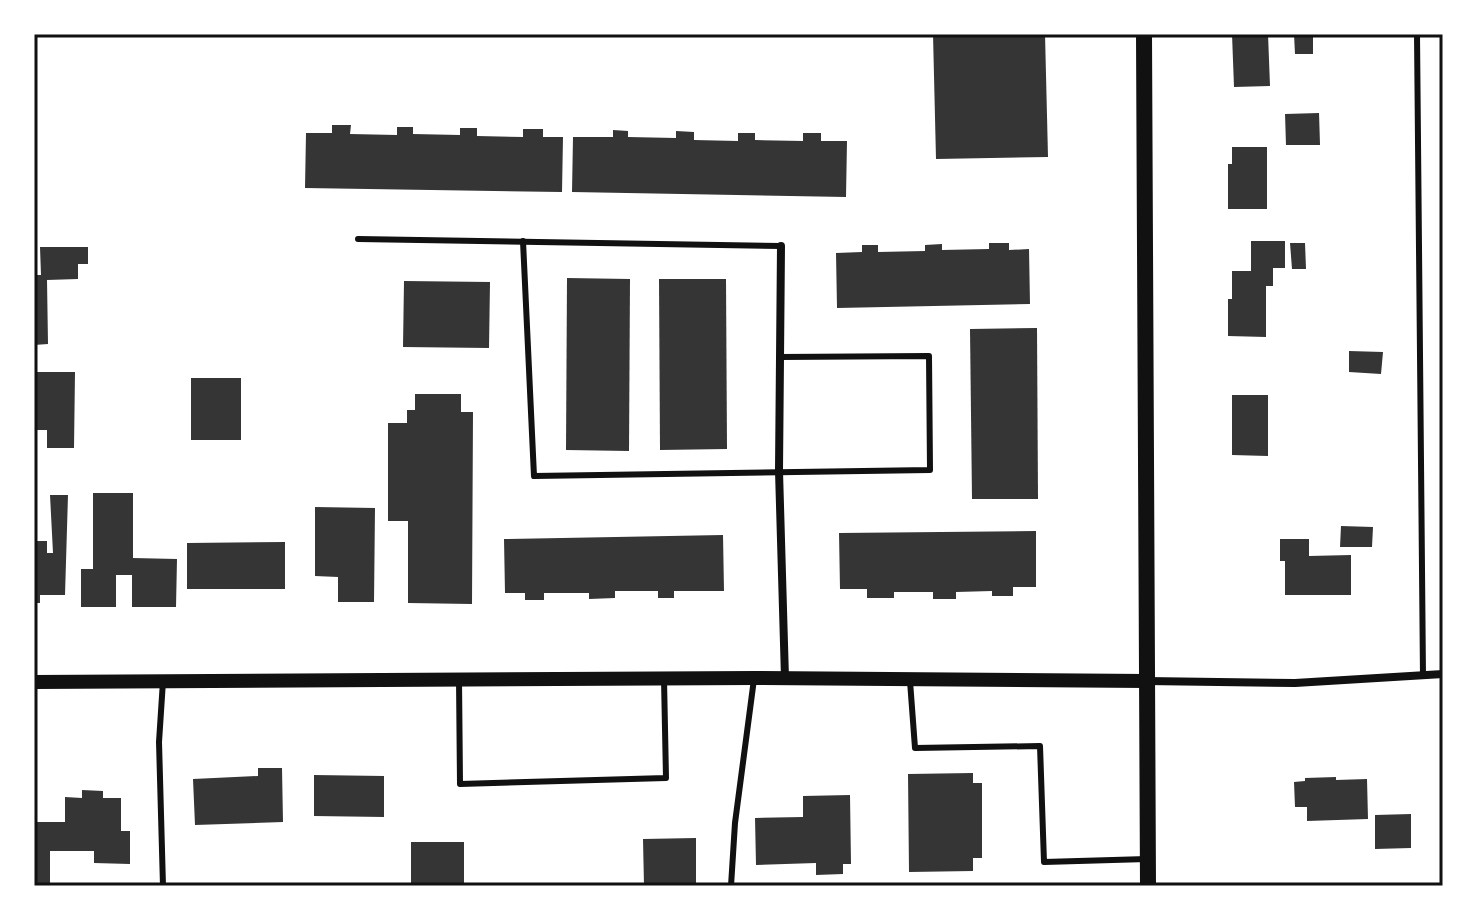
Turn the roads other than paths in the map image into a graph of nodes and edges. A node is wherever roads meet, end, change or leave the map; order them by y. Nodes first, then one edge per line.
1 (1144, 34) edge
2 (1417, 34) edge
3 (358, 239) dead end
4 (523, 241) junction
5 (781, 246) joint
6 (780, 357) junction
7 (779, 471) junction
8 (1443, 674) edge
9 (1423, 676) junction
10 (754, 678) junction
11 (785, 678) junction
12 (459, 679) junction
13 (664, 679) junction
14 (909, 679) junction
15 (163, 681) junction
16 (1146, 681) junction
17 (34, 682) edge
18 (1147, 859) junction
19 (163, 886) edge
20 (731, 886) edge
21 (1148, 886) edge

1 - 16 main road
2 - 9 lane
3 - 4 lane
4 - 5 lane
4 - 7 lane
5 - 6 street
6 - 7 street
6 - 7 lane
7 - 11 street
8 - 9 street
9 - 16 street
10 - 11 street
10 - 13 street
10 - 20 lane
11 - 14 street
12 - 13 street
12 - 13 lane
12 - 15 street
14 - 16 street
14 - 18 lane
15 - 17 street
15 - 19 lane
16 - 18 main road
18 - 21 main road

